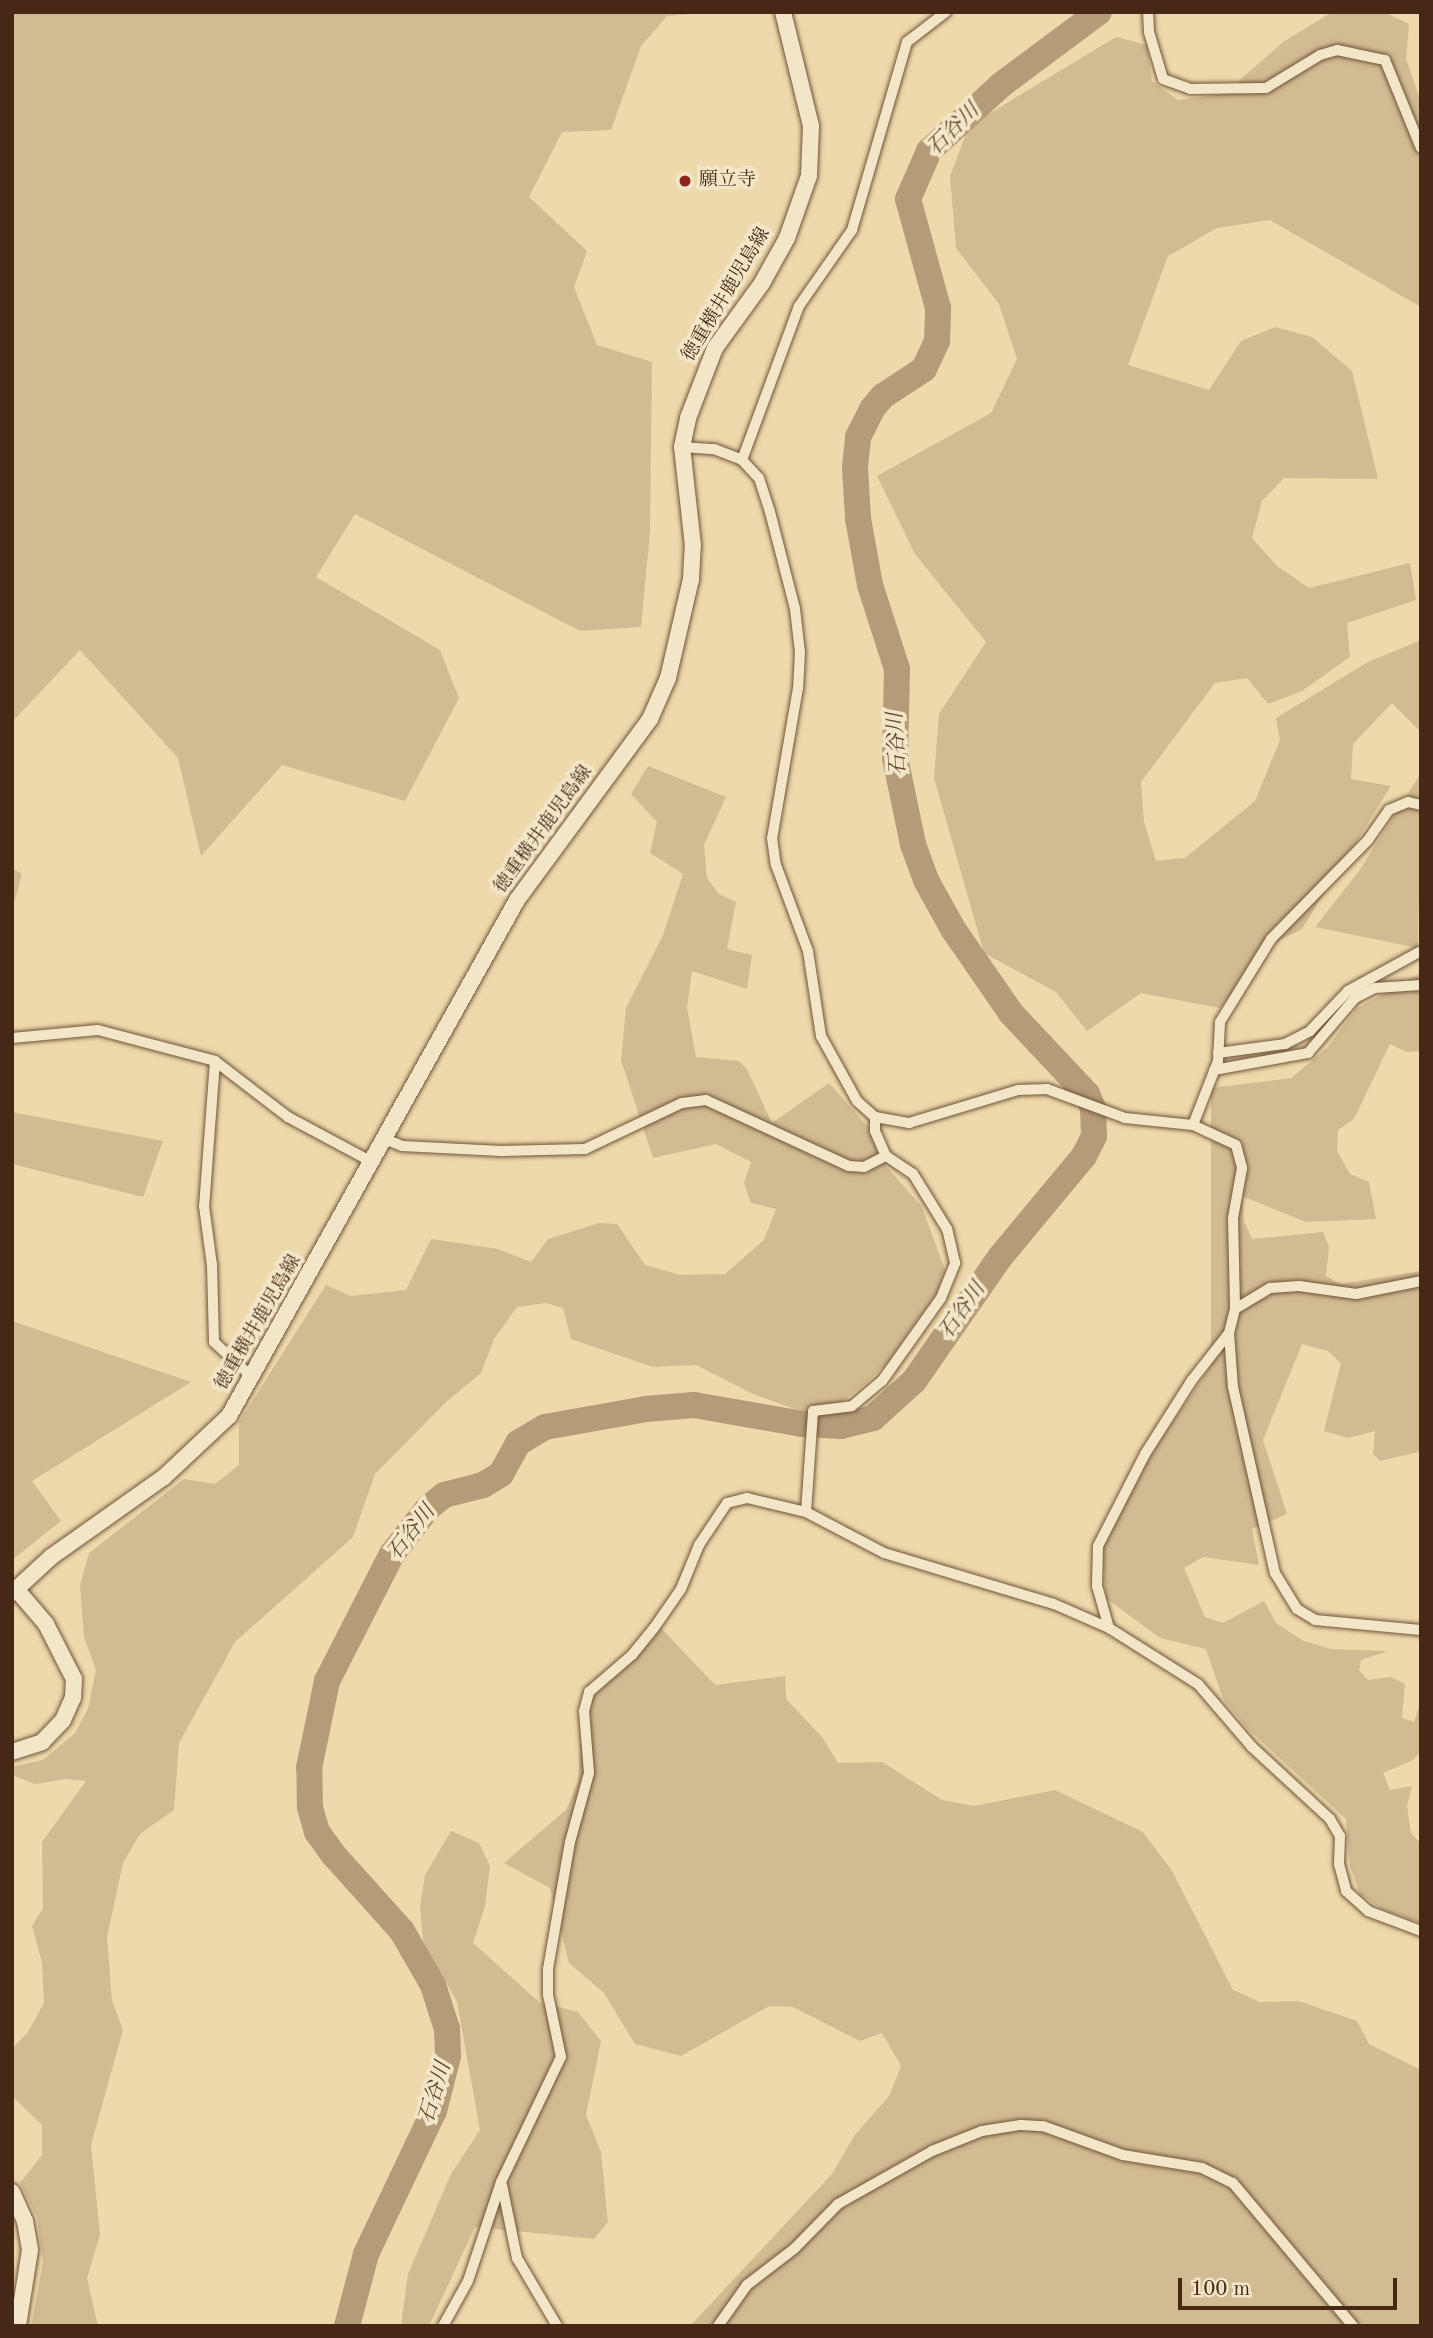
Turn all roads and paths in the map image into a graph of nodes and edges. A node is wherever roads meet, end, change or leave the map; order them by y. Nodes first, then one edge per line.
1 (783, 12) edge
2 (946, 12) edge
3 (1148, 12) edge
4 (1421, 148) edge
5 (682, 447) junction
6 (743, 460) junction
7 (1421, 805) edge
8 (1421, 951) edge
9 (1421, 985) edge
10 (12, 1038) edge
11 (1218, 1054) junction
12 (215, 1061) junction
13 (1214, 1070) junction
14 (875, 1117) junction
15 (1192, 1125) junction
16 (385, 1139) junction
17 (886, 1156) junction
18 (372, 1162) junction
19 (1421, 1281) edge
20 (1235, 1309) junction
21 (1229, 1333) junction
22 (253, 1378) junction
23 (806, 1512) junction
24 (14, 1591) edge
25 (1110, 1628) junction
26 (1421, 1630) edge
27 (12, 1752) edge
28 (1421, 1931) edge
29 (501, 2182) junction
30 (12, 2192) edge
31 (18, 2326) edge
32 (443, 2326) edge
33 (557, 2326) edge
34 (718, 2326) edge
35 (1353, 2326) edge

1 - 5 main road, 徳重横井鹿児島線
2 - 6 street
3 - 4 street
5 - 6 street
5 - 16 main road, 徳重横井鹿児島線
6 - 14 street
7 - 11 street
8 - 11 street
9 - 13 street
10 - 12 street
11 - 13 street
12 - 18 street
12 - 22 street
13 - 15 street
14 - 15 street
14 - 17 street
15 - 20 street
16 - 17 street
16 - 18 main road, 徳重横井鹿児島線
17 - 23 street
18 - 22 main road, 徳重横井鹿児島線
19 - 20 street
20 - 21 street
21 - 25 street
21 - 26 street
22 - 24 main road, 徳重横井鹿児島線
23 - 25 street
23 - 29 street
24 - 27 main road
25 - 28 street
29 - 32 street
29 - 33 street
30 - 31 main road
34 - 35 street

